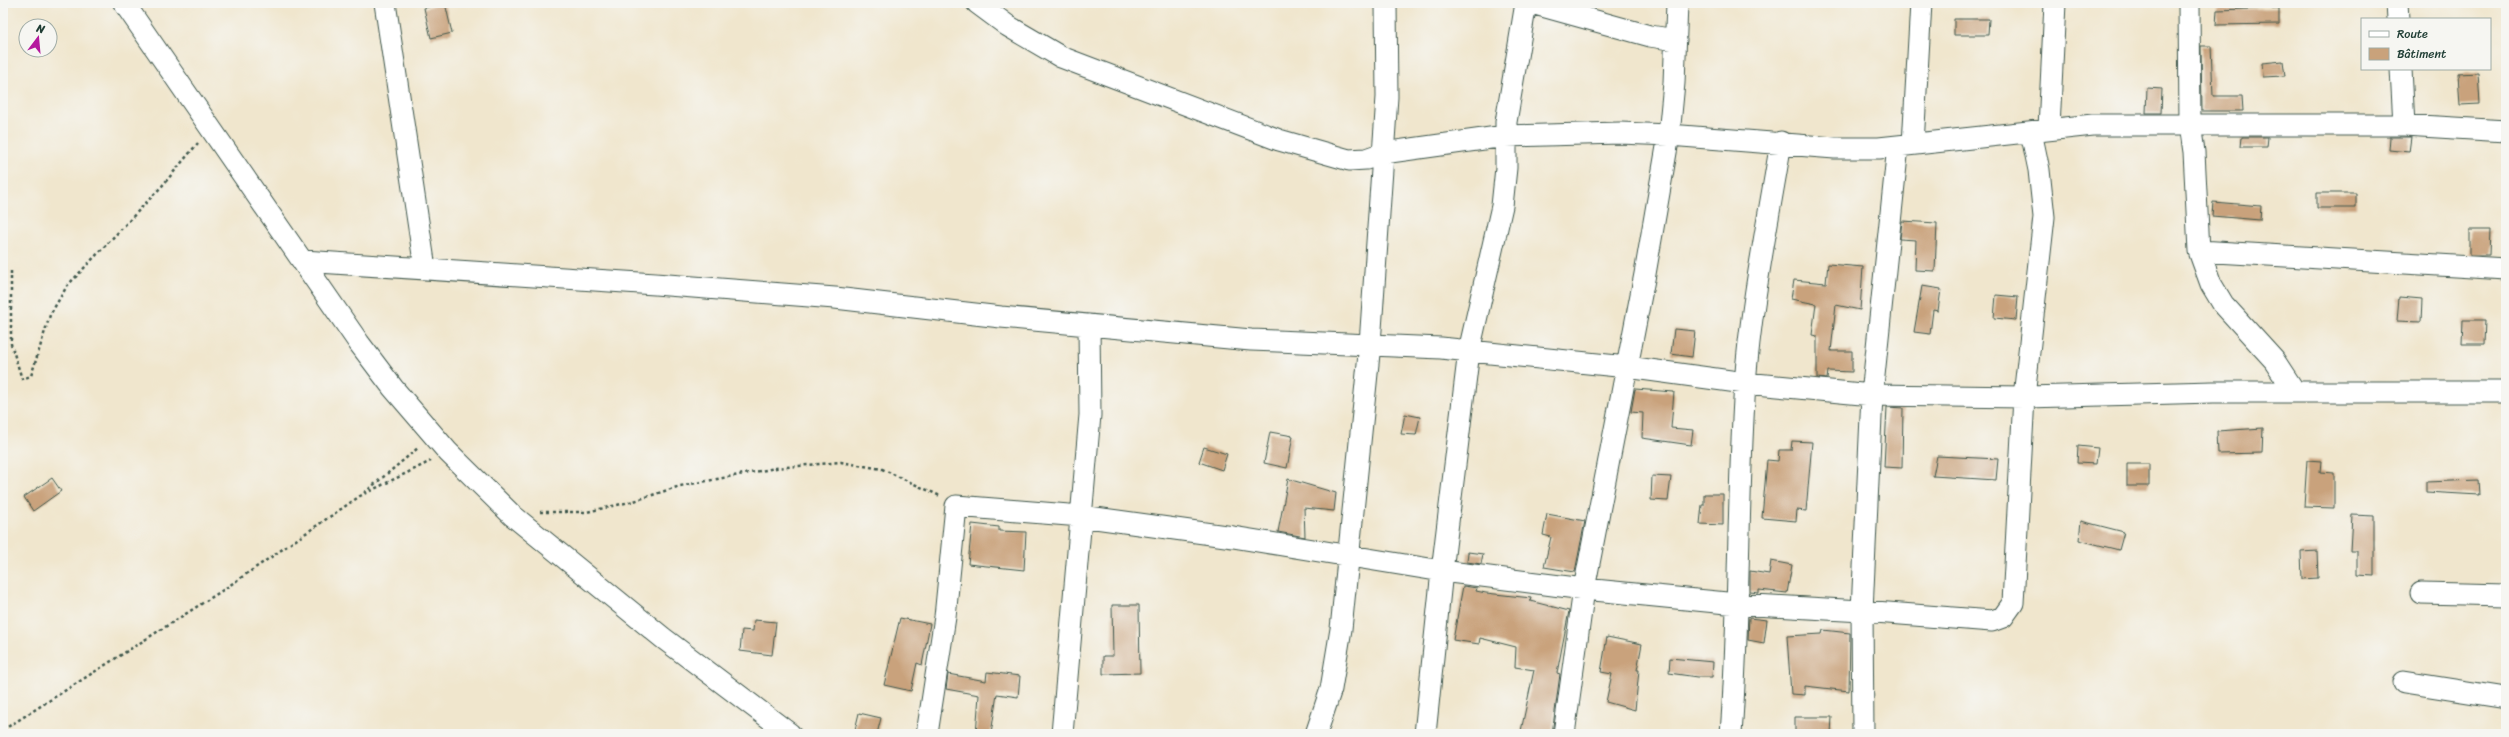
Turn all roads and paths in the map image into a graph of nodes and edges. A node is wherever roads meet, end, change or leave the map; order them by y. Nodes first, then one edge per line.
1 (124, 3) edge
2 (385, 3) edge
3 (977, 3) edge
4 (1386, 3) edge
5 (1526, 3) edge
6 (1531, 3) edge
7 (1677, 3) edge
8 (1921, 3) edge
9 (2055, 3) edge
10 (2189, 3) edge
11 (2397, 3) edge
12 (2398, 18) edge
13 (1676, 40) junction
14 (2401, 70) edge
15 (2190, 124) junction
16 (2404, 126) junction
17 (210, 129) junction
18 (2040, 130) junction
19 (2506, 130) edge
20 (1669, 135) junction
21 (1505, 136) junction
22 (1781, 142) junction
23 (1906, 145) junction
24 (1383, 153) junction
25 (2200, 251) junction
26 (303, 260) junction
27 (426, 268) junction
28 (2506, 269) edge
29 (11, 271) dead end
30 (1089, 325) junction
31 (1370, 344) junction
32 (1469, 351) junction
33 (1627, 367) junction
34 (1745, 383) junction
35 (2295, 392) junction
36 (2506, 392) edge
37 (1872, 395) junction
38 (2024, 397) junction
39 (433, 436) junction
40 (448, 452) junction
41 (360, 496) junction
42 (956, 506) junction
43 (560, 513) dead end
44 (1081, 516) junction
45 (1348, 556) junction
46 (1442, 571) junction
47 (1584, 589) junction
48 (2421, 592) dead end
49 (2506, 595) edge
50 (1737, 604) junction
51 (1862, 610) junction
52 (2404, 682) dead end
53 (2506, 698) edge
54 (3, 730) edge
55 (790, 734) edge
56 (927, 734) edge
57 (1062, 734) edge
58 (1316, 734) edge
59 (1425, 734) edge
60 (1564, 734) edge
61 (1731, 734) edge
62 (1863, 734) edge

1 - 17 street
2 - 27 street
3 - 24 street
4 - 24 street
5 - 21 street
6 - 13 street
7 - 13 street
8 - 23 street
9 - 18 street
10 - 15 street
11 - 12 street
13 - 20 street
14 - 16 street
15 - 16 street
15 - 18 street
15 - 25 street
16 - 19 street
17 - 26 street
17 - 29 path
18 - 23 street
18 - 38 street
20 - 21 street
20 - 22 street
20 - 33 street
21 - 24 street
21 - 32 street
22 - 23 street
22 - 34 street
23 - 37 street
24 - 31 street
25 - 28 street
25 - 35 street
26 - 27 street
26 - 39 street
27 - 30 street
30 - 31 street
30 - 44 street
31 - 32 street
31 - 45 street
32 - 33 street
32 - 46 street
33 - 34 street
33 - 47 street
34 - 37 street
34 - 50 street
35 - 36 street
35 - 38 street
37 - 38 street
37 - 51 street
38 - 51 street
39 - 40 street
39 - 41 path
40 - 41 path
40 - 55 street
41 - 54 path
42 - 43 path
42 - 44 street
42 - 56 street
44 - 45 street
44 - 57 street
45 - 46 street
45 - 58 street
46 - 47 street
46 - 59 street
47 - 50 street
47 - 60 street
48 - 49 street
50 - 51 street
50 - 61 street
51 - 62 street
52 - 53 street

